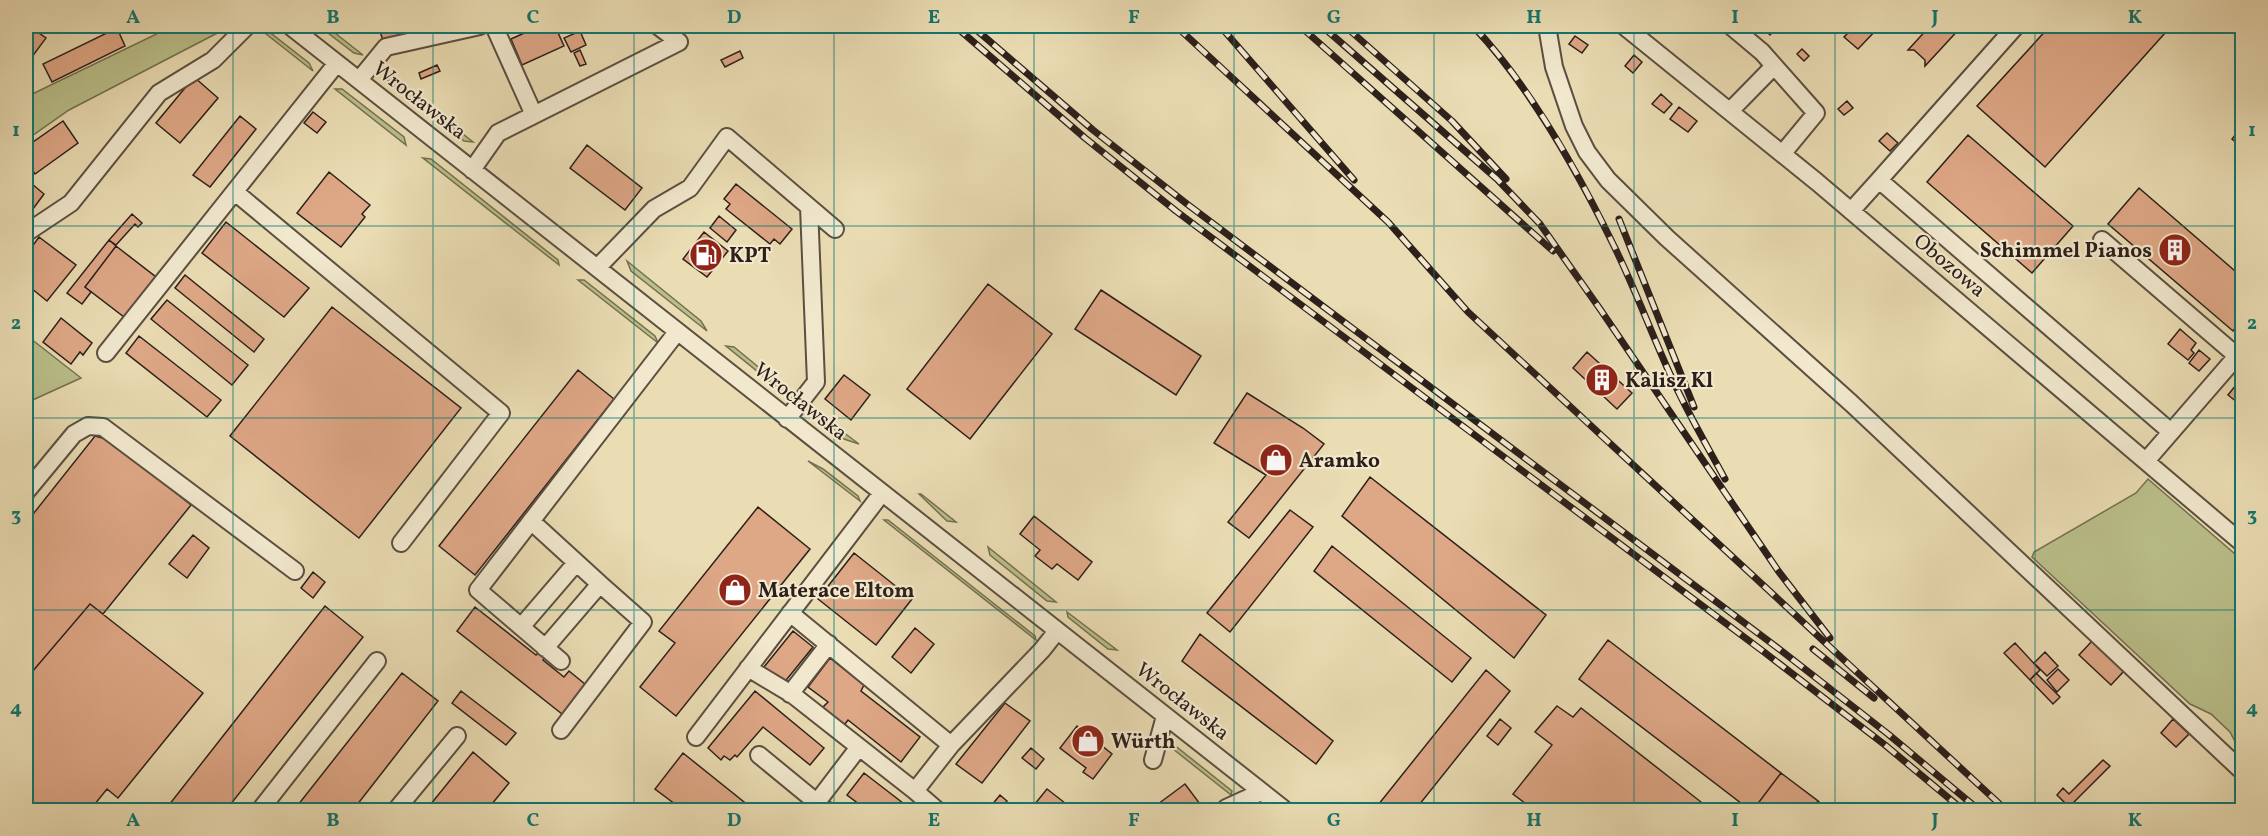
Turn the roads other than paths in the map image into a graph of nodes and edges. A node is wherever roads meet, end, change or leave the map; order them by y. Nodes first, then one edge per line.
1 (247, 26) edge
2 (290, 26) edge
3 (480, 26) edge
4 (494, 26) edge
5 (658, 26) edge
6 (1547, 26) edge
7 (1624, 26) edge
8 (1731, 26) edge
9 (2016, 26) edge
10 (337, 63) junction
11 (1774, 66) junction
12 (359, 80) junction
13 (1730, 111) junction
14 (534, 115) junction
15 (1783, 153) junction
16 (472, 170) junction
17 (1878, 180) junction
18 (235, 192) junction
19 (809, 207) junction
20 (1851, 211) junction
21 (835, 229) dead end
22 (26, 233) edge
23 (2102, 240) dead end
24 (597, 268) junction
25 (677, 332) junction
26 (106, 353) dead end
27 (788, 419) junction
28 (2171, 432) junction
29 (2146, 461) junction
30 (26, 492) edge
31 (882, 493) junction
32 (531, 521) junction
33 (401, 543) dead end
34 (2242, 543) edge
35 (576, 563) junction
36 (295, 571) dead end
37 (600, 584) junction
38 (790, 613) junction
39 (521, 627) junction
40 (1057, 631) junction
41 (829, 644) junction
42 (545, 648) junction
43 (377, 661) dead end
44 (561, 661) dead end
45 (748, 668) junction
46 (790, 694) junction
47 (1165, 716) junction
48 (561, 730) dead end
49 (457, 736) dead end
50 (696, 737) dead end
51 (951, 745) junction
52 (859, 747) junction
53 (759, 755) dead end
54 (1153, 760) dead end
55 (2242, 771) edge
56 (915, 791) junction
57 (1261, 792) junction
58 (818, 808) edge
59 (1226, 808) dead end
60 (260, 810) edge
61 (396, 810) edge
62 (937, 810) edge
63 (1285, 810) edge

1 - 22 street
2 - 10 street, Wrocławska
3 - 12 street
4 - 14 street
5 - 14 street
6 - 55 street
7 - 13 street, Obozowa
8 - 11 street
9 - 17 street
10 - 12 street, Wrocławska
10 - 18 street
11 - 13 street
11 - 15 street
12 - 16 street, Wrocławska
13 - 15 street, Obozowa
14 - 16 street
15 - 20 street, Obozowa
16 - 24 street, Wrocławska
17 - 20 street
17 - 28 street
18 - 26 street
18 - 33 street
19 - 21 street
19 - 24 street
19 - 27 street
20 - 29 street, Obozowa
23 - 28 street
24 - 25 street, Wrocławska
25 - 27 street, Wrocławska
25 - 32 street
27 - 31 street, Wrocławska
28 - 29 street
29 - 34 street, Obozowa
30 - 36 street
31 - 38 street
31 - 40 street, Wrocławska
32 - 35 street
32 - 39 street
35 - 37 street
35 - 39 street
37 - 42 street
37 - 48 street
38 - 41 street
38 - 45 street
39 - 42 street
40 - 47 street, Wrocławska
40 - 51 street
41 - 46 street
41 - 51 street
42 - 44 street
43 - 60 street
45 - 46 street
45 - 50 street
46 - 52 street
47 - 54 street
47 - 57 street, Wrocławska
49 - 61 street
51 - 56 street
52 - 56 street
52 - 58 street
53 - 58 street
56 - 62 street
57 - 59 street
57 - 63 street, Wrocławska

